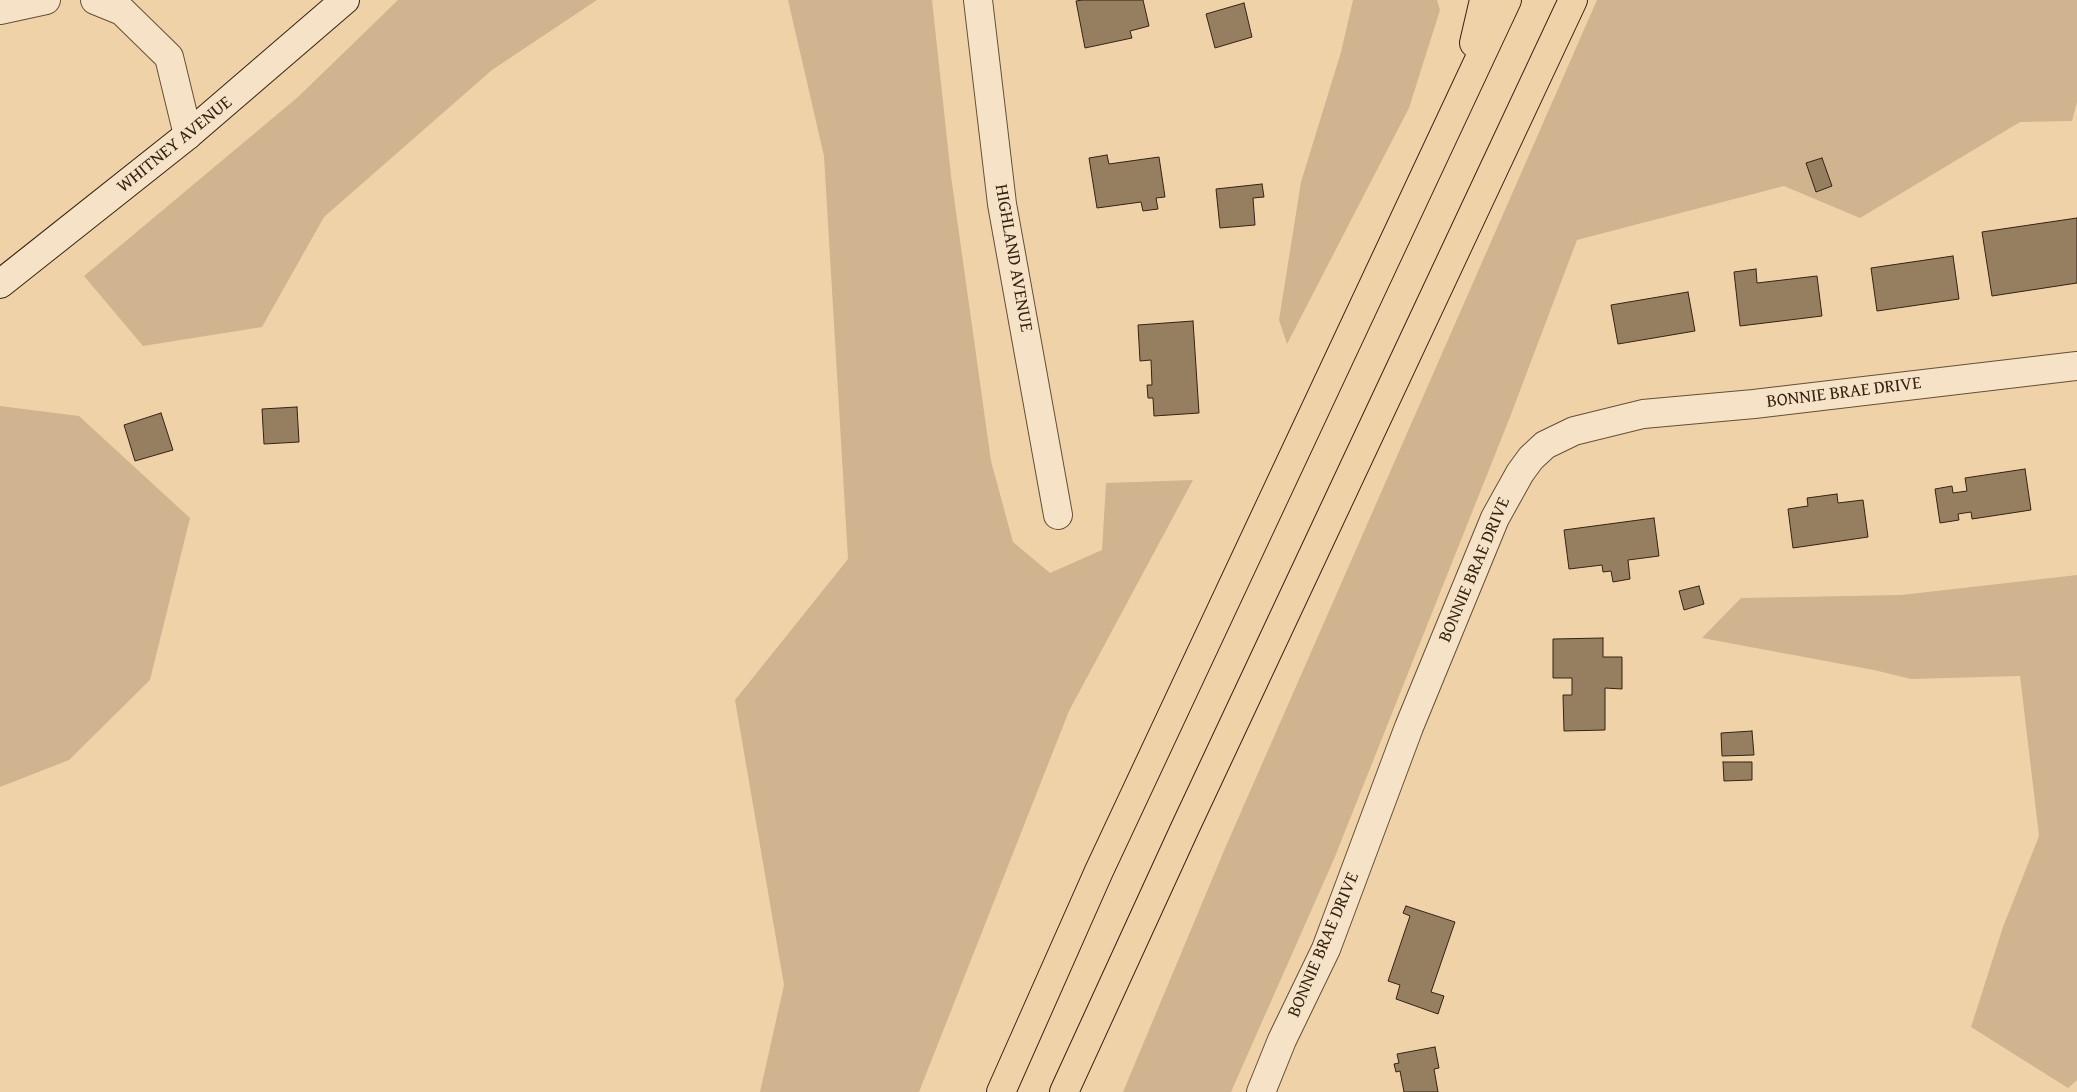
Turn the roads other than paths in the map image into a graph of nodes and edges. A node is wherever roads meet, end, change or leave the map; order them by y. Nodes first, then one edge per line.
1 (46, 0) edge
2 (95, 0) edge
3 (345, 0) edge
4 (978, 0) edge
5 (1484, 0) edge
6 (1507, 0) edge
7 (1573, 0) edge
8 (0, 10) edge
9 (1463, 94) junction
10 (188, 135) junction
11 (0, 284) edge
12 (2077, 366) edge
13 (1058, 515) dead end
14 (1001, 1092) edge
15 (1064, 1092) edge
16 (1261, 1092) edge

1 - 8 street
2 - 10 street
3 - 10 street, WHITNEY AVENUE
4 - 13 street, HIGHLAND AVENUE
5 - 9 highway
6 - 9 highway
7 - 15 highway
9 - 14 highway
10 - 11 street, WHITNEY AVENUE
12 - 16 street, BONNIE BRAE DRIVE

